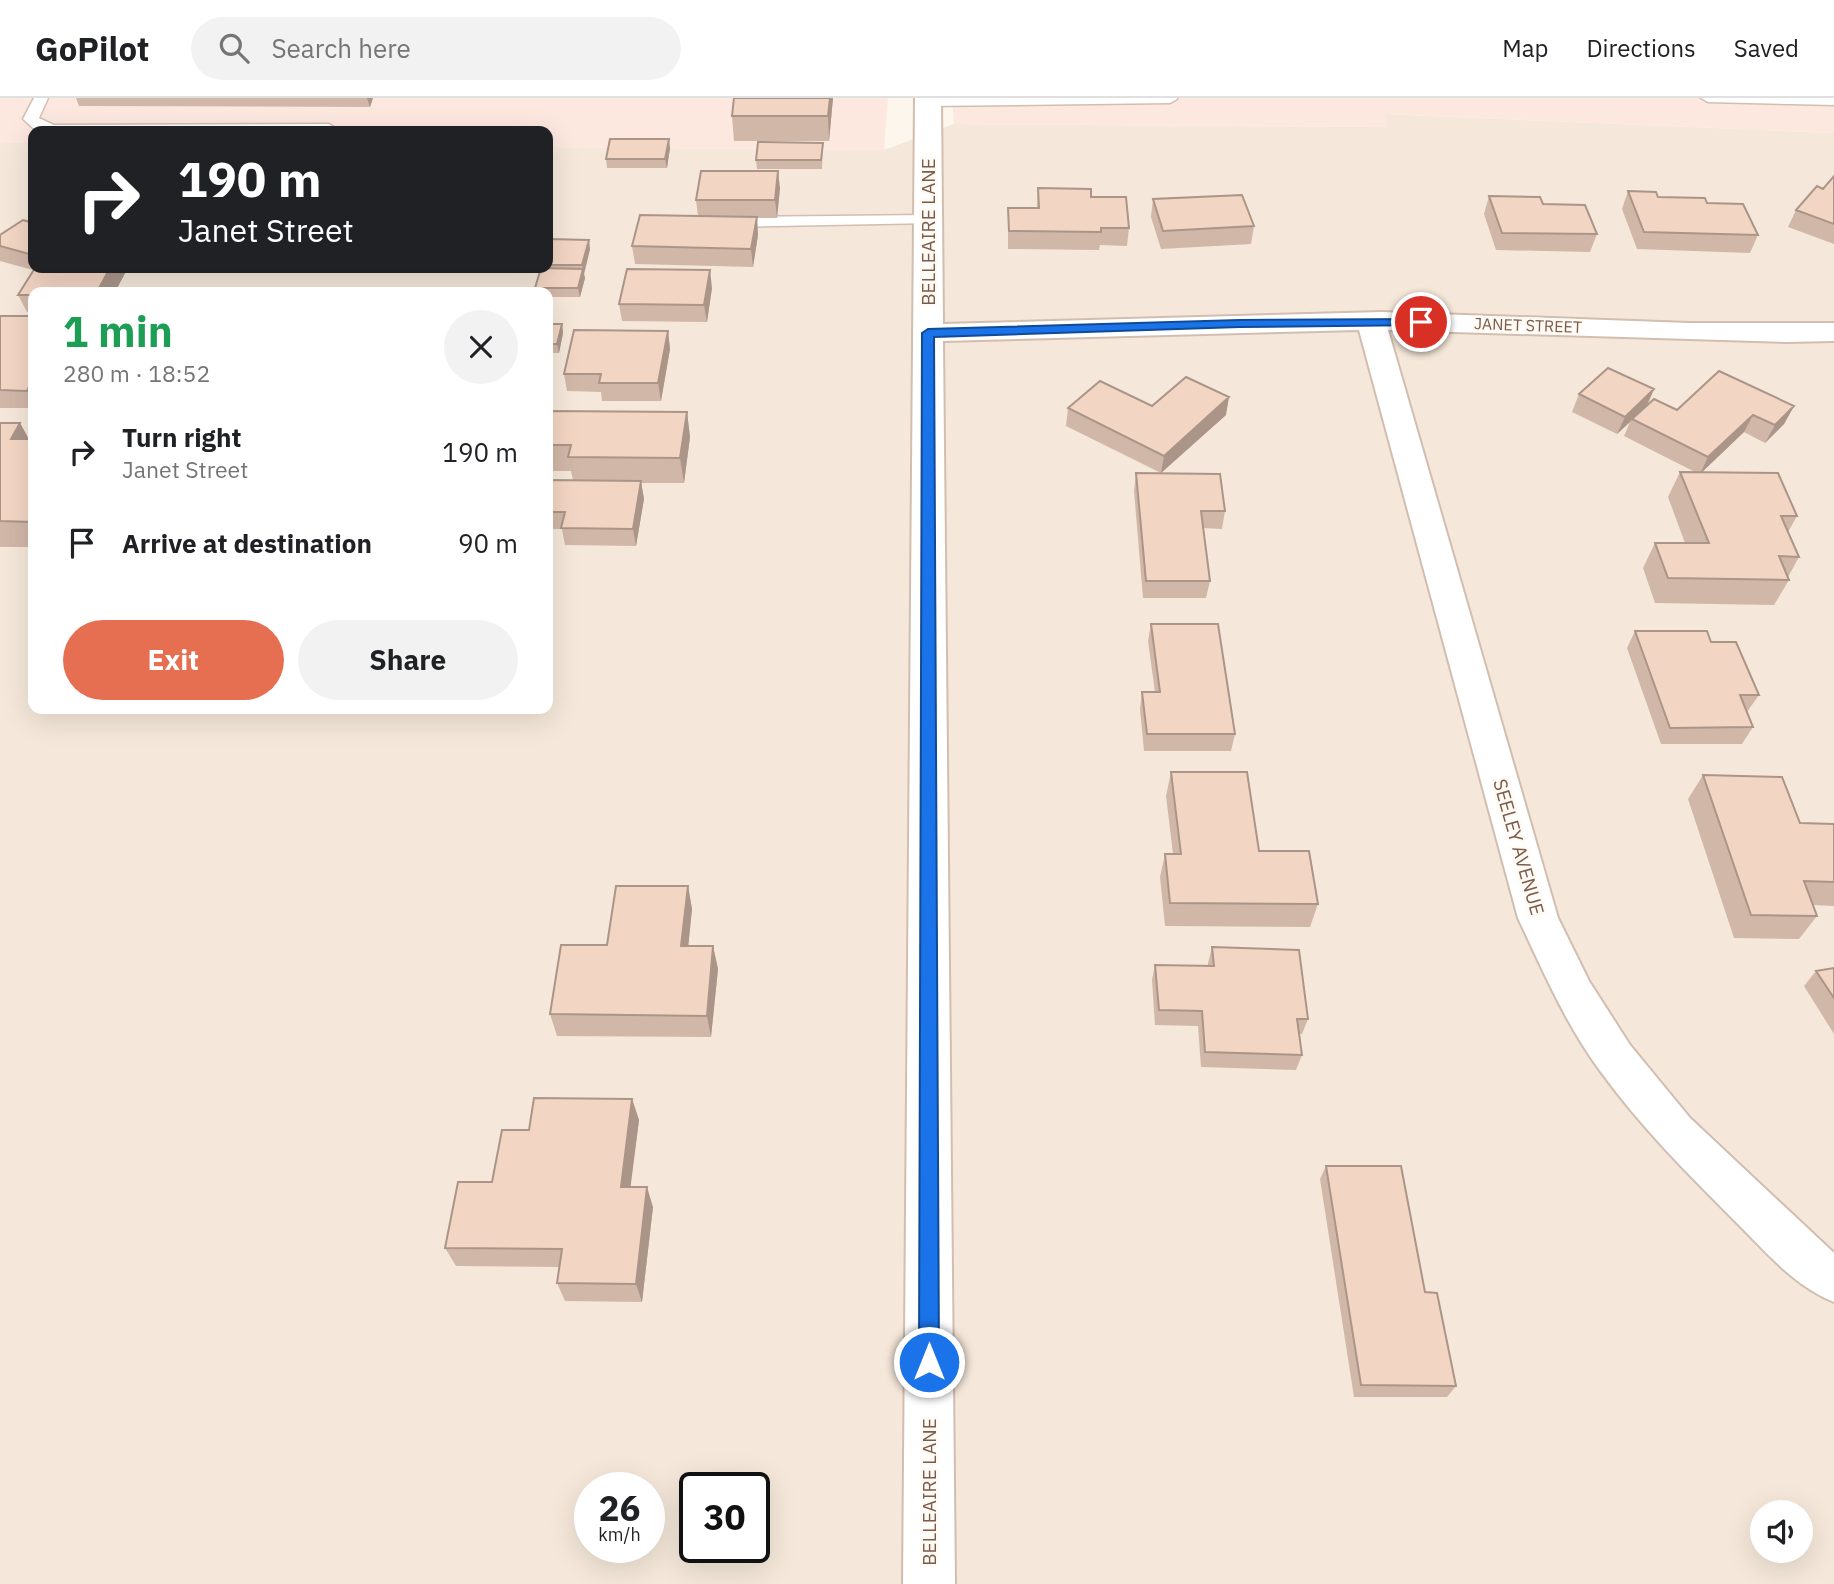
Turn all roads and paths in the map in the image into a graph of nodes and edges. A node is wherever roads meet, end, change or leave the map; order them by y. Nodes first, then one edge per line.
1 (41, 98) edge
2 (1708, 98) edge
3 (1170, 99) edge
4 (1804, 99) edge
5 (928, 100) edge
6 (1834, 100) edge
7 (38, 126) edge
8 (928, 220) junction
9 (715, 221) edge
10 (1371, 322) junction
11 (1834, 332) edge
12 (928, 333) junction
13 (1834, 1280) edge
14 (929, 1584) edge

1 - 7 lane
2 - 4 lane
3 - 5 lane
4 - 6 lane
5 - 8 street, BELLEAIRE LANE
8 - 9 lane
8 - 12 street, BELLEAIRE LANE
10 - 11 street, JANET STREET
10 - 12 street, JANET STREET
10 - 13 street, SEELEY AVENUE
12 - 14 street, BELLEAIRE LANE

